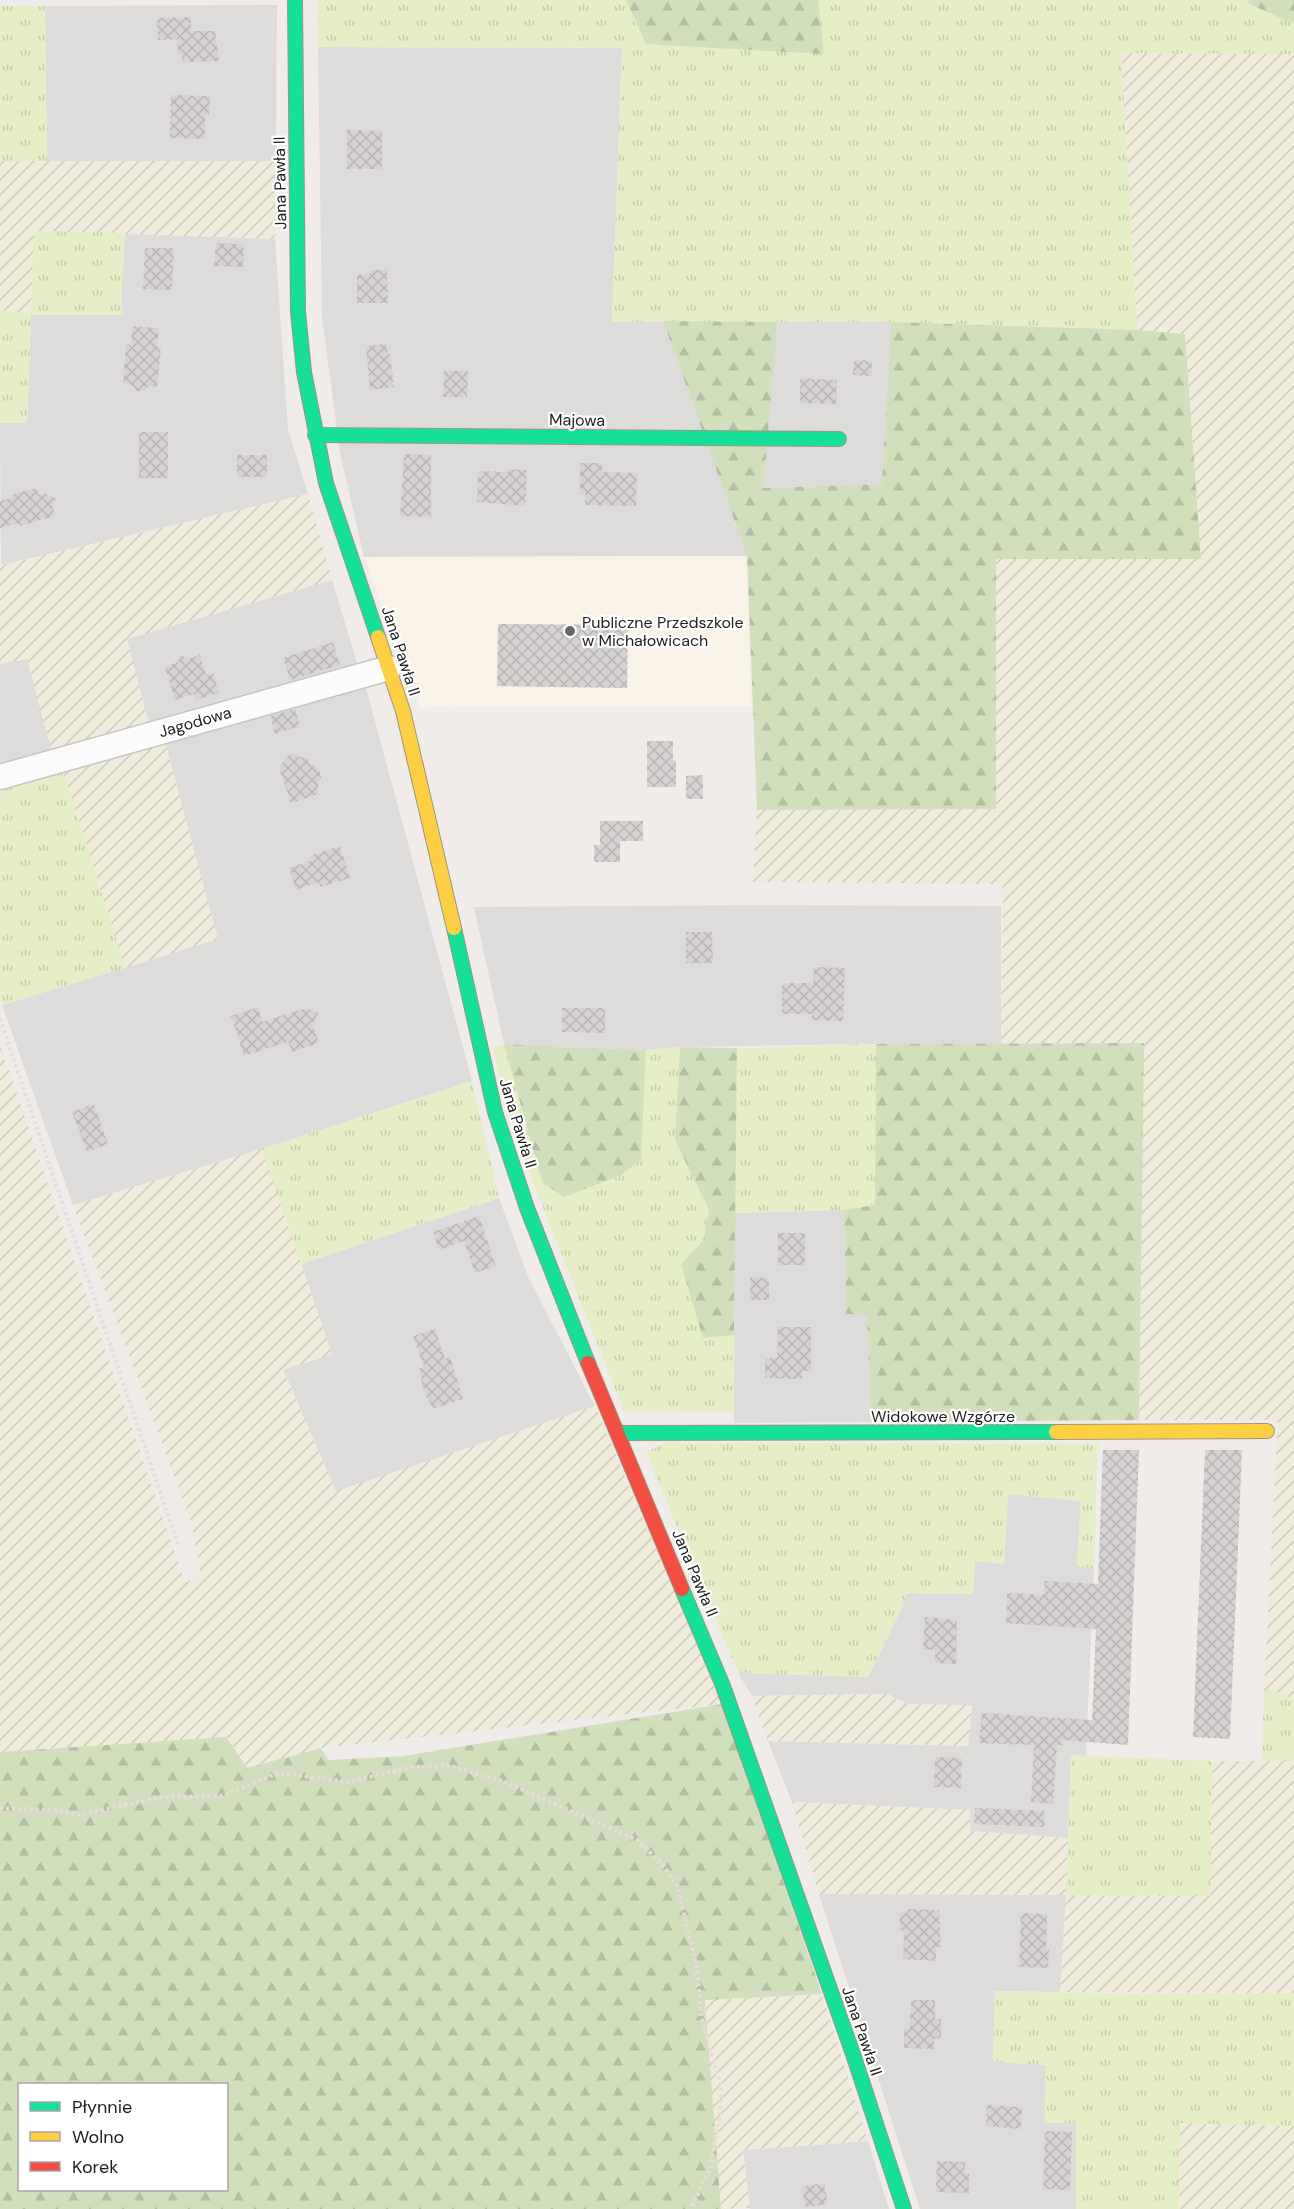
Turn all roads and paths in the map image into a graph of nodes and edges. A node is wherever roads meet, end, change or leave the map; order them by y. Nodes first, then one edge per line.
1 (295, 0) edge
2 (315, 435) junction
3 (839, 439) dead end
4 (389, 668) junction
5 (0, 777) edge
6 (0, 1019) edge
7 (1267, 1431) dead end
8 (618, 1433) junction
9 (178, 1545) dead end
10 (0, 1808) edge
11 (691, 2209) edge
12 (904, 2209) edge

1 - 2 street, Jana Pawła II
2 - 3 street, Majowa
2 - 4 street, Jana Pawła II
4 - 5 street, Jagodowa
4 - 8 street, Jana Pawła II
6 - 9 path
7 - 8 street, Widokowe Wzgórze
8 - 12 street, Jana Pawła II
10 - 11 path

